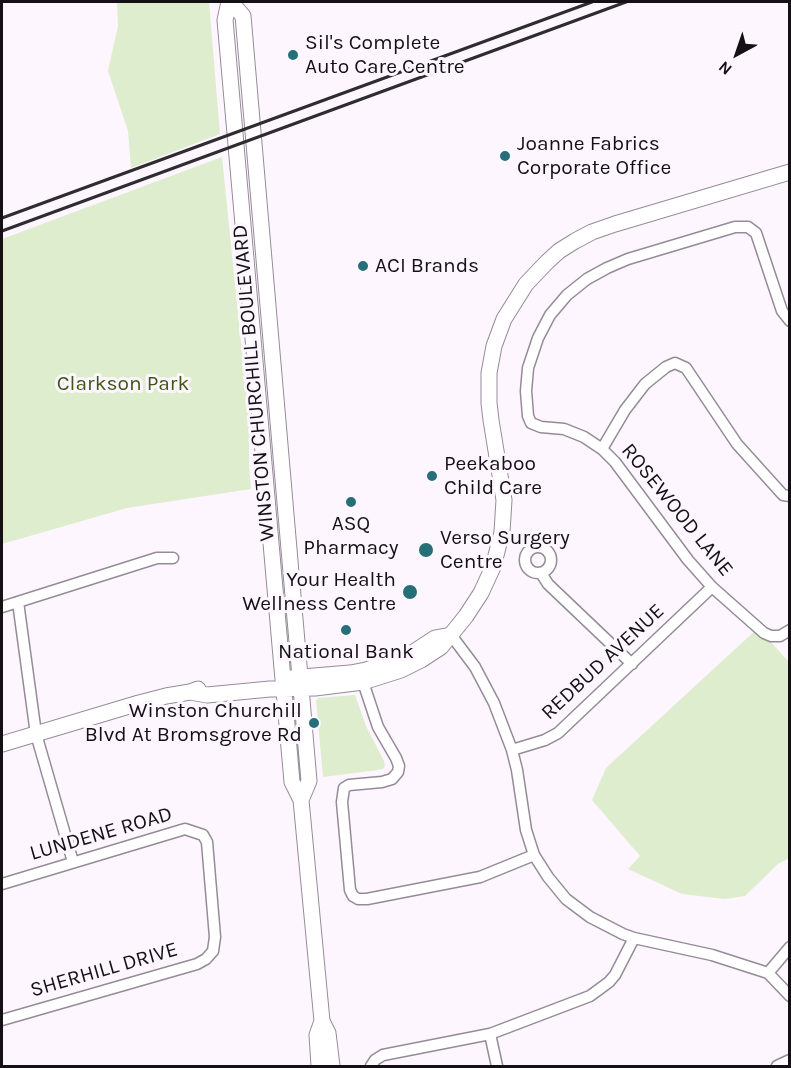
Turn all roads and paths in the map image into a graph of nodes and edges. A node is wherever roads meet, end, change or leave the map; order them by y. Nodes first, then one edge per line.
1 (230, 2) edge
2 (789, 172) edge
3 (789, 321) edge
4 (602, 449) junction
5 (789, 496) edge
6 (173, 558) dead end
7 (541, 573) dead end
8 (712, 587) junction
9 (18, 602) junction
10 (2, 607) edge
11 (789, 630) edge
12 (451, 635) junction
13 (632, 664) junction
14 (363, 682) junction
15 (283, 683) junction
16 (301, 683) junction
17 (36, 734) junction
18 (2, 744) edge
19 (512, 750) junction
20 (301, 800) junction
21 (534, 855) junction
22 (73, 862) junction
23 (2, 884) edge
24 (634, 938) junction
25 (789, 947) edge
26 (213, 951) joint
27 (768, 974) junction
28 (789, 996) edge
29 (2, 1020) edge
30 (322, 1021) junction
31 (490, 1034) junction
32 (789, 1060) edge
33 (319, 1066) edge
34 (332, 1066) edge
35 (371, 1066) edge
36 (497, 1066) edge
37 (777, 1066) edge

1 - 15 main road, WINSTON CHURCHILL BOULEVARD
1 - 16 main road, WINSTON CHURCHILL BOULEVARD
2 - 12 main road
3 - 4 street, ROSEWOOD LANE
4 - 5 street
4 - 8 street, ROSEWOOD LANE
6 - 9 street
7 - 13 street
8 - 11 street, ROSEWOOD LANE
8 - 13 street, REDBUD AVENUE
9 - 10 street
9 - 17 street
12 - 14 main road
12 - 16 main road
12 - 19 street
13 - 19 street, REDBUD AVENUE
14 - 16 main road
14 - 21 street
15 - 16 main road
15 - 17 main road
15 - 20 main road, WINSTON CHURCHILL BOULEVARD
16 - 20 main road, WINSTON CHURCHILL BOULEVARD
17 - 18 main road
17 - 22 street
19 - 21 street
20 - 30 main road, WINSTON CHURCHILL BOULEVARD
21 - 24 street
22 - 23 street, LUNDENE ROAD
22 - 26 street, LUNDENE ROAD
24 - 27 street
24 - 31 street
25 - 27 street
26 - 29 street, SHERHILL DRIVE
27 - 28 street
30 - 33 main road, WINSTON CHURCHILL BOULEVARD
30 - 34 main road, WINSTON CHURCHILL BOULEVARD
31 - 35 street
31 - 36 street
32 - 37 street

